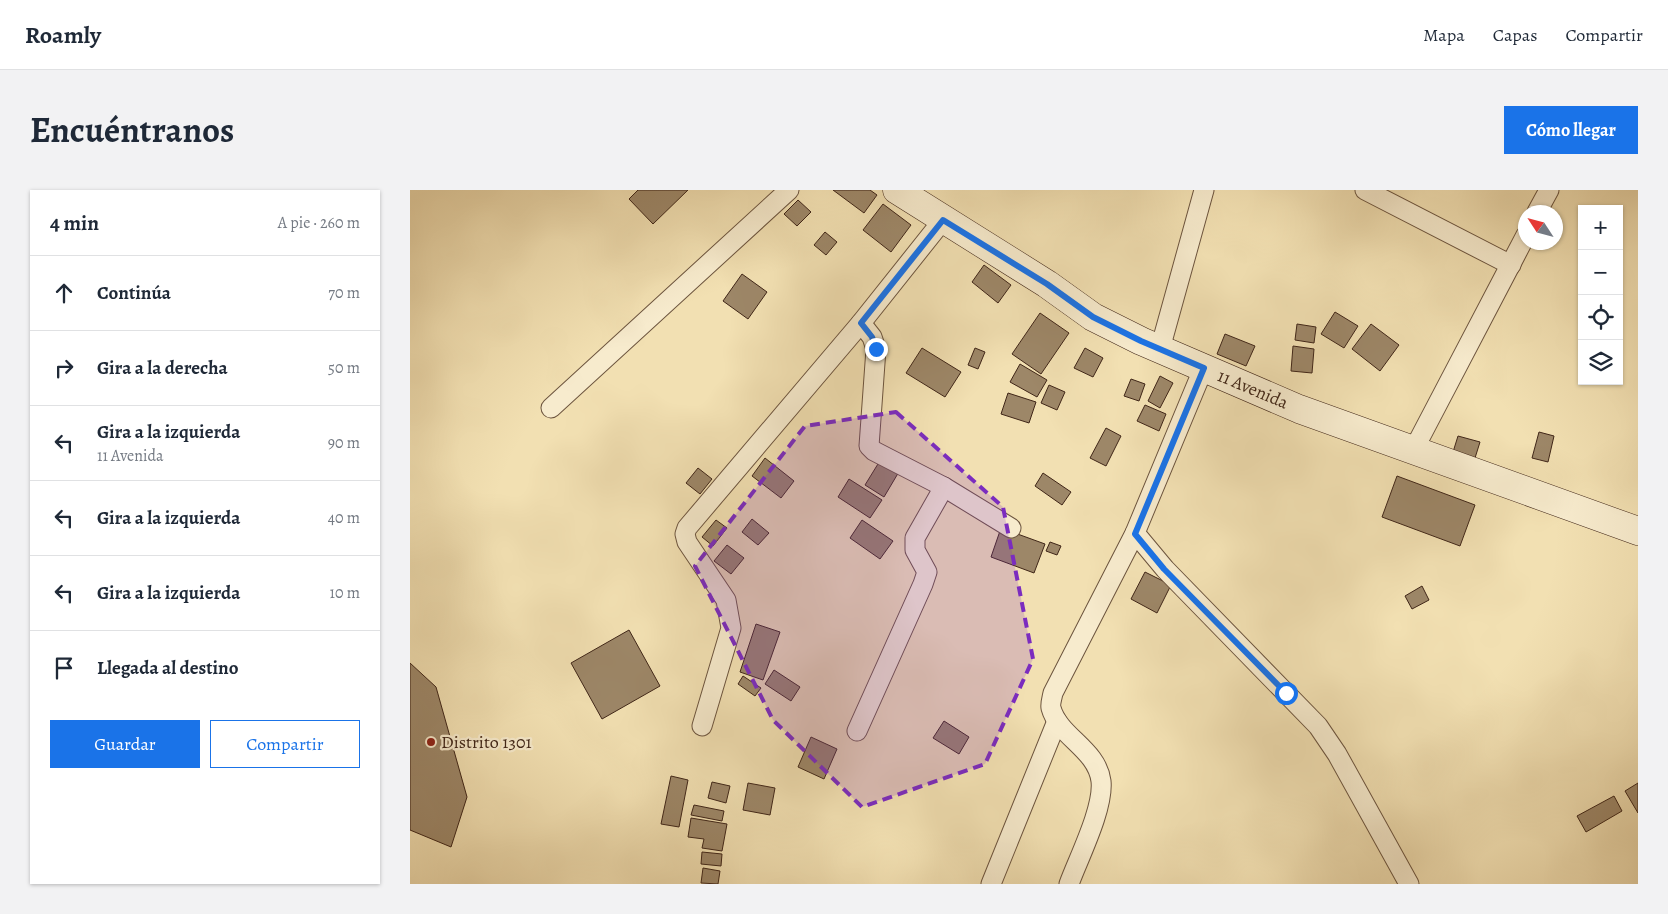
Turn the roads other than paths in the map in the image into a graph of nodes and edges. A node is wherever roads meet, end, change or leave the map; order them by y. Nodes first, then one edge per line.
1 (789, 190) edge
2 (897, 190) edge
3 (1204, 190) edge
4 (1365, 190) edge
5 (1549, 190) edge
6 (1541, 205) edge
7 (943, 220) junction
8 (1518, 250) edge
9 (1511, 265) junction
10 (861, 323) junction
11 (1160, 349) junction
12 (1204, 368) junction
13 (551, 408) dead end
14 (1414, 449) junction
15 (944, 487) junction
16 (1011, 528) dead end
17 (1638, 531) edge
18 (1135, 534) junction
19 (1057, 721) junction
20 (702, 726) dead end
21 (857, 731) dead end
22 (991, 884) edge
23 (1069, 884) edge
24 (1408, 884) edge

1 - 13 street
2 - 7 street, 11 Avenida
3 - 11 street
4 - 9 street
5 - 6 street
7 - 10 street
7 - 11 street, 11 Avenida
8 - 9 street
9 - 14 street
10 - 15 street
10 - 20 street
11 - 12 street, 11 Avenida
12 - 14 street, 11 Avenida
12 - 18 street
14 - 17 street, 11 Avenida
15 - 16 street
15 - 21 street
18 - 19 street
18 - 24 street
19 - 22 street
19 - 23 street

